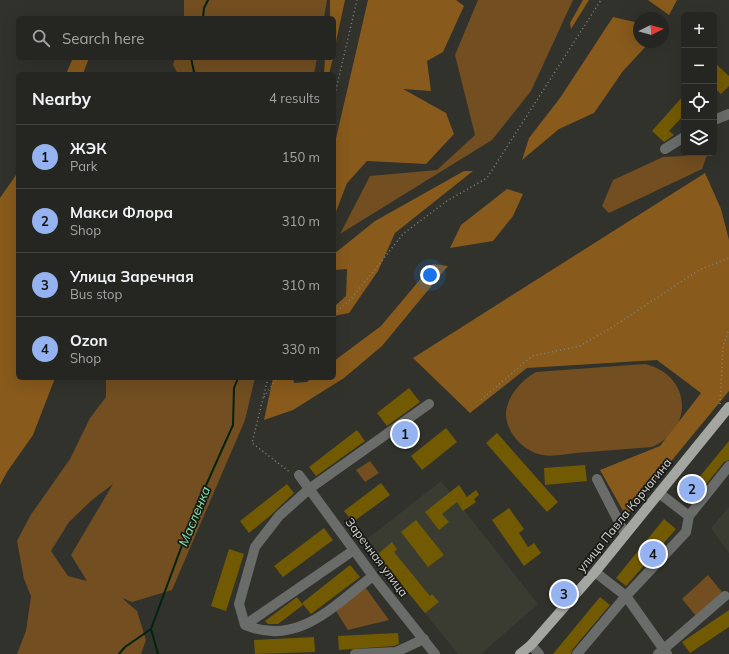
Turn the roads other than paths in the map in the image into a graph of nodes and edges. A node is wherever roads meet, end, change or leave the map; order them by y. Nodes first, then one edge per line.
1 (729, 114) edge
2 (717, 119) edge
3 (681, 139) edge
4 (665, 149) dead end
5 (428, 404) dead end
6 (728, 409) edge
7 (729, 466) edge
8 (296, 474) road end
9 (597, 479) dead end
10 (309, 489) junction
11 (659, 493) junction
12 (689, 516) junction
13 (625, 534) junction
14 (354, 550) junction
15 (595, 572) junction
16 (372, 576) junction
17 (626, 596) junction
18 (725, 596) dead end
19 (245, 625) junction
20 (424, 639) junction
21 (531, 645) junction
22 (663, 652) edge
23 (355, 654) edge
24 (435, 654) edge
25 (520, 654) edge
26 (539, 654) edge
27 (577, 654) edge

1 - 2 street
3 - 4 street
5 - 10 street
6 - 11 main road, улица Павла Корчагина
7 - 12 street
8 - 10 street, Заречная улица
9 - 13 street
10 - 14 street, Заречная улица
10 - 19 street
11 - 12 street
11 - 13 main road, улица Павла Корчагина
12 - 17 street
13 - 15 main road, улица Павла Корчагина
14 - 16 street, Заречная улица
14 - 19 street
15 - 17 street
15 - 21 main road, улица Павла Корчагина
16 - 19 street
16 - 20 street, Заречная улица
17 - 22 street
17 - 27 street
18 - 22 street
20 - 23 street
20 - 24 street, Заречная улица
21 - 25 main road, улица Павла Корчагина
21 - 26 street

